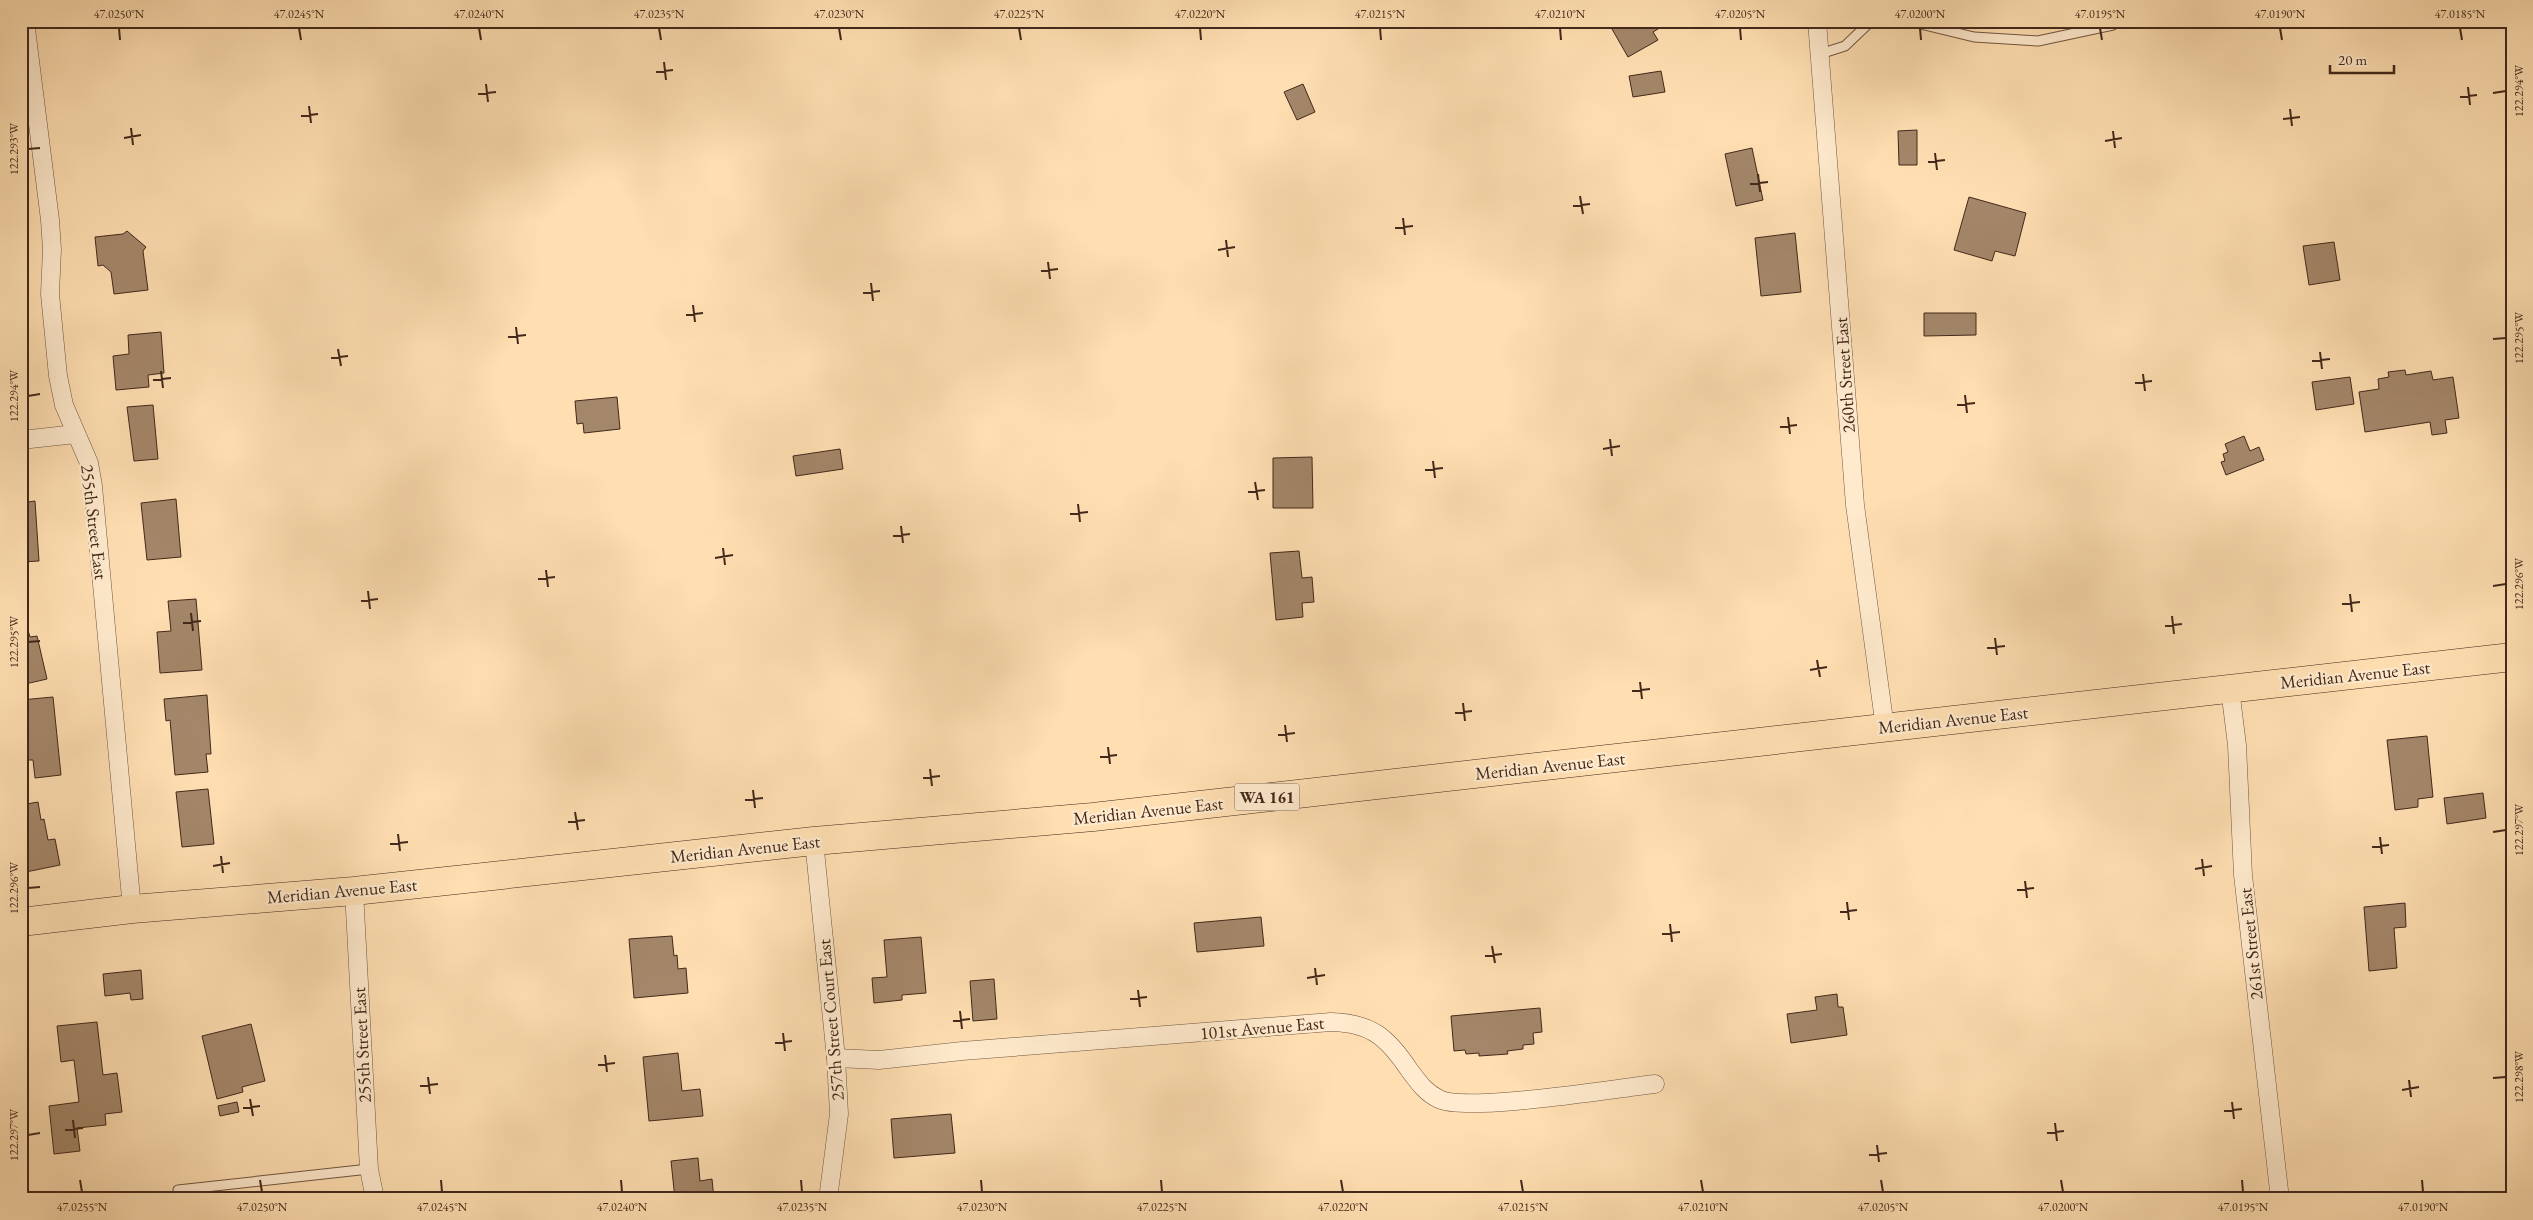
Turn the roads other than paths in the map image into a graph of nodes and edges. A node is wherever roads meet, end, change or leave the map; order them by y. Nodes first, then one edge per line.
1 (24, 21) edge
2 (1817, 21) edge
3 (1875, 21) edge
4 (1908, 21) edge
5 (2118, 21) edge
6 (1820, 54) junction
7 (76, 434) junction
8 (21, 440) edge
9 (2512, 657) edge
10 (2230, 689) junction
11 (1885, 728) junction
12 (814, 841) junction
13 (354, 891) junction
14 (132, 909) junction
15 (21, 922) edge
16 (836, 1058) junction
17 (1654, 1084) dead end
18 (369, 1169) junction
19 (178, 1190) dead end
20 (375, 1199) edge
21 (828, 1199) edge
22 (2280, 1199) edge

1 - 7 street, 255th Street East
2 - 6 street, 260th Street East
3 - 6 lane
4 - 5 lane
6 - 11 street, 260th Street East
7 - 8 street
7 - 14 street, 255th Street East
9 - 10 main road, Meridian Avenue East / WA 161
10 - 11 main road, Meridian Avenue East / WA 161
10 - 22 street, 261st Street East
11 - 12 main road, Meridian Avenue East / WA 161
12 - 13 main road, Meridian Avenue East / WA 161
12 - 16 street, 257th Street Court East
13 - 14 main road, Meridian Avenue East / WA 161
13 - 18 street, 255th Street East
14 - 15 main road, Meridian Avenue East / WA 161
16 - 17 street, 101st Avenue East
16 - 21 street, 257th Street Court East
18 - 19 lane
18 - 20 street, 255th Street East

